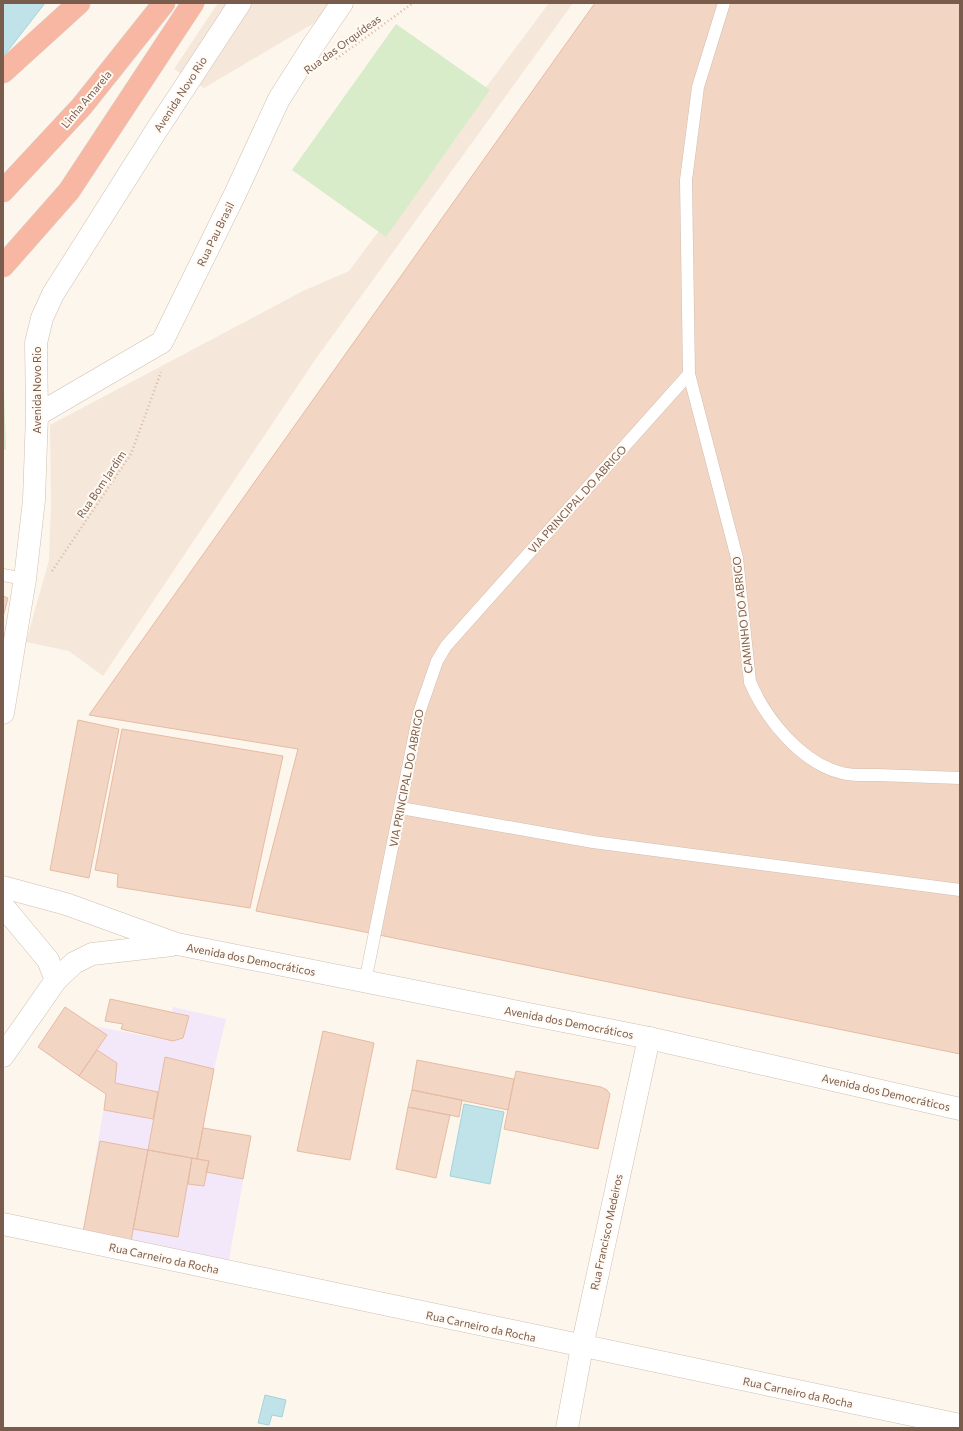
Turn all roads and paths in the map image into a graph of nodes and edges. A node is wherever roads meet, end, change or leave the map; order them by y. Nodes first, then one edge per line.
1 (79, 3) edge
2 (164, 3) edge
3 (193, 3) edge
4 (240, 3) edge
5 (342, 3) edge
6 (413, 3) edge
7 (724, 3) edge
8 (330, 62) dead end
9 (3, 72) edge
10 (3, 191) edge
11 (3, 266) edge
12 (162, 342) junction
13 (689, 374) junction
14 (37, 415) junction
15 (3, 575) edge
16 (49, 575) dead end
17 (25, 579) junction
18 (3, 713) edge
19 (960, 778) edge
20 (400, 808) junction
21 (3, 887) edge
22 (960, 890) edge
23 (3, 906) edge
24 (176, 944) junction
25 (56, 980) junction
26 (365, 982) junction
27 (649, 1038) junction
28 (3, 1056) edge
29 (960, 1109) edge
30 (3, 1224) edge
31 (582, 1347) junction
32 (960, 1425) edge
33 (567, 1428) edge

1 - 9 highway
2 - 10 highway, Linha Amarela
3 - 11 highway
4 - 14 street, Avenida Novo Rio
5 - 12 street, Rua Pau Brasil
6 - 8 path, Rua das Orquídeas
7 - 13 lane
12 - 14 street
12 - 16 path, Rua Bom Jardim
13 - 19 lane, CAMINHO DO ABRIGO
13 - 20 lane, VIA PRINCIPAL DO ABRIGO
14 - 17 street, Avenida Novo Rio
15 - 17 lane
17 - 18 street, Avenida Novo Rio
20 - 22 lane
20 - 26 lane, VIA PRINCIPAL DO ABRIGO
21 - 24 street, Avenida dos Democráticos
23 - 25 street
24 - 25 street, Avenida dos Democráticos
24 - 26 street, Avenida dos Democráticos
25 - 28 street, Avenida dos Democráticos
26 - 27 street, Avenida dos Democráticos
27 - 29 street, Avenida dos Democráticos
27 - 31 street, Rua Francisco Medeiros
30 - 31 street, Rua Carneiro da Rocha
31 - 32 street, Rua Carneiro da Rocha
31 - 33 street, Rua Francisco Medeiros

